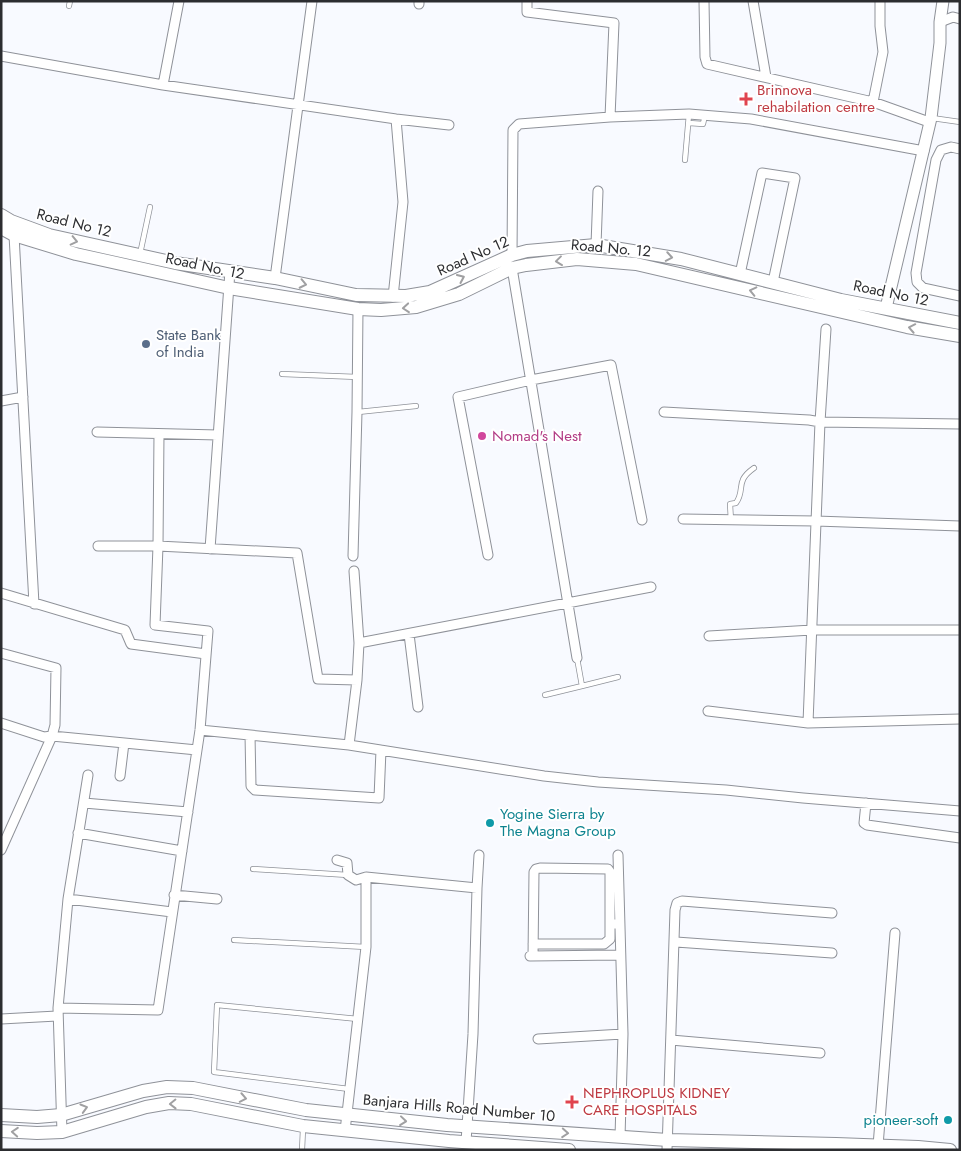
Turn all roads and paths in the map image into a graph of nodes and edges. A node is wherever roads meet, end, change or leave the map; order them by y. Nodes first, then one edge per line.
1 (179, 1) edge
2 (312, 1) edge
3 (527, 1) edge
4 (704, 1) edge
5 (753, 1) edge
6 (880, 1) edge
7 (943, 1) edge
8 (960, 19) edge
9 (940, 22) junction
10 (1, 56) edge
11 (766, 77) junction
12 (163, 85) junction
13 (872, 102) junction
14 (298, 104) junction
15 (610, 117) junction
16 (689, 118) junction
17 (396, 119) junction
18 (930, 120) junction
19 (960, 122) edge
20 (449, 125) dead end
21 (960, 148) edge
22 (924, 151) junction
23 (685, 160) dead end
24 (598, 191) dead end
25 (150, 208) dead end
26 (1, 215) edge
27 (1, 228) edge
28 (14, 235) junction
29 (596, 245) junction
30 (139, 255) junction
31 (512, 262) junction
32 (230, 271) junction
33 (740, 274) junction
34 (275, 278) junction
35 (772, 282) junction
36 (229, 288) junction
37 (960, 296) edge
38 (393, 297) junction
39 (886, 308) junction
40 (358, 309) junction
41 (960, 323) edge
42 (826, 329) dead end
43 (960, 336) edge
44 (282, 374) dead end
45 (358, 377) junction
46 (531, 380) junction
47 (23, 397) junction
48 (1, 401) edge
49 (416, 406) dead end
50 (357, 412) junction
51 (664, 412) dead end
52 (820, 422) junction
53 (960, 424) edge
54 (97, 432) dead end
55 (159, 434) junction
56 (218, 435) junction
57 (754, 468) dead end
58 (642, 520) dead end
59 (683, 520) dead end
60 (730, 521) junction
61 (816, 521) junction
62 (960, 526) edge
63 (98, 546) dead end
64 (158, 546) junction
65 (210, 549) junction
66 (488, 555) dead end
67 (353, 556) dead end
68 (354, 571) dead end
69 (651, 587) dead end
70 (1, 593) edge
71 (568, 603) junction
72 (34, 604) junction
73 (812, 630) junction
74 (960, 630) edge
75 (409, 634) junction
76 (709, 636) dead end
77 (359, 643) junction
78 (1, 653) edge
79 (206, 654) junction
80 (577, 658) joint
81 (618, 677) dead end
82 (357, 680) junction
83 (582, 686) junction
84 (545, 695) dead end
85 (418, 707) dead end
86 (708, 711) dead end
87 (960, 719) edge
88 (1, 723) edge
89 (808, 723) junction
90 (200, 730) junction
91 (250, 735) junction
92 (52, 736) junction
93 (124, 743) junction
94 (349, 745) junction
95 (197, 750) junction
96 (381, 750) junction
97 (88, 775) dead end
98 (120, 776) dead end
99 (84, 803) junction
100 (866, 803) junction
101 (960, 811) edge
102 (188, 812) junction
103 (78, 834) junction
104 (960, 838) edge
105 (1, 850) edge
106 (182, 851) junction
107 (479, 855) dead end
108 (618, 855) dead end
109 (337, 860) dead end
110 (253, 869) dead end
111 (348, 875) junction
112 (366, 877) junction
113 (477, 888) junction
114 (174, 895) junction
115 (68, 899) junction
116 (217, 899) dead end
117 (172, 912) junction
118 (832, 913) dead end
119 (614, 924) junction
120 (895, 933) dead end
121 (234, 940) dead end
122 (676, 942) junction
123 (533, 944) junction
124 (366, 947) junction
125 (832, 953) dead end
126 (620, 955) junction
127 (57, 1012) junction
128 (358, 1019) junction
129 (1, 1020) edge
130 (623, 1034) junction
131 (538, 1039) dead end
132 (671, 1040) junction
133 (820, 1053) dead end
134 (349, 1089) junction
135 (346, 1114) junction
136 (1, 1115) edge
137 (61, 1115) junction
138 (303, 1126) junction
139 (467, 1127) junction
140 (345, 1130) junction
141 (1, 1131) edge
142 (62, 1132) junction
143 (620, 1137) junction
144 (466, 1142) junction
145 (668, 1145) edge
146 (449, 1146) edge
147 (878, 1146) junction
148 (302, 1150) edge
149 (569, 1150) edge
150 (950, 1150) edge

1 - 12 street
2 - 14 street
3 - 15 street
4 - 11 street
5 - 11 street
6 - 13 street
7 - 9 street
8 - 9 street
9 - 18 street
10 - 12 street
11 - 13 street
12 - 14 street
13 - 18 street
14 - 17 street
14 - 34 street
15 - 16 street
15 - 31 street
16 - 22 street
16 - 23 lane
17 - 20 street
17 - 38 street
18 - 19 lane
18 - 22 street
21 - 37 street
22 - 39 street
24 - 29 street
25 - 30 lane
26 -> 30 main road, Road No 12
27 - 28 main road, Road No. 12
28 - 36 main road, Road No. 12
28 - 47 street
29 - 31 main road, Road No 12
29 -> 33 main road, Road No 12
30 - 32 main road, Road No 12
38 -> 31 main road, Road No 12
31 -> 40 main road, Road No. 12
43 -> 31 main road, Road No. 12
31 - 46 street
32 - 34 main road, Road No 12
32 - 36 street
33 - 35 main road, Road No 12
33 - 35 street
34 -> 38 main road, Road No 12
35 - 39 main road, Road No 12
36 - 40 main road, Road No. 12
36 - 56 street
39 - 41 main road, Road No 12
40 - 45 street
42 - 52 street
44 - 45 lane
45 - 50 street
46 - 58 street
46 - 66 street
46 - 71 street
47 - 48 street
47 - 72 street
49 - 50 lane
50 - 67 street
51 - 52 street
52 - 53 street
52 - 61 street
54 - 55 street
55 - 56 street
55 - 64 street
56 - 65 street
57 - 60 lane
59 - 60 street
60 - 61 street
61 - 62 street
61 - 73 street
63 - 64 street
64 - 65 street
64 - 79 street
65 - 82 street
68 - 77 street
69 - 71 street
70 - 72 street
71 - 75 street
71 - 80 street
72 - 79 street
73 - 74 street
73 - 76 street
73 - 89 street
75 - 77 street
75 - 85 street
77 - 82 street
78 - 92 street
79 - 90 street
80 - 83 lane
81 - 83 lane
82 - 94 street
83 - 84 lane
86 - 89 street
87 - 89 street
88 - 92 street
90 - 91 street
90 - 95 street
91 - 94 street
91 - 96 street
92 - 93 street
92 - 105 street
93 - 95 street
93 - 98 street
94 - 96 street
95 - 102 street
96 - 100 street
97 - 99 street
99 - 102 street
99 - 103 street
100 - 101 street
100 - 104 street
102 - 106 street
103 - 106 street
103 - 115 street
106 - 114 street
107 - 113 street
108 - 119 street
109 - 111 street
110 - 111 lane
111 - 112 street
112 - 113 street
112 - 124 street
113 - 139 street
114 - 116 street
114 - 117 street
115 - 117 street
115 - 127 street
117 - 127 street
118 - 122 street
119 - 123 street
119 - 123 street
119 - 126 street
120 - 147 street
121 - 124 lane
122 - 125 street
122 - 132 street
123 - 126 street
124 - 128 street
126 - 130 street
127 - 129 street
127 - 137 street
128 - 134 street
128 - 134 lane
130 - 131 street
130 - 143 street
132 - 133 street
132 - 145 street
134 - 135 street
137 -> 135 main road, Banjara Hills Road Number 10
135 -> 139 main road, Banjara Hills Road Number 10
135 - 140 street
136 - 137 main road, Banjara Hills Road Number 10
137 - 142 street
138 - 140 main road
138 -> 142 main road
138 - 148 lane
139 -> 143 main road, Banjara Hills Road Number 10
139 - 144 street
140 - 146 main road
142 -> 141 main road
143 - 145 main road, Banjara Hills Road Number 10
144 - 146 main road
144 - 149 main road
145 - 147 main road, Banjara Hills Road Number 10
147 - 150 main road, Banjara Hills Road Number 10

